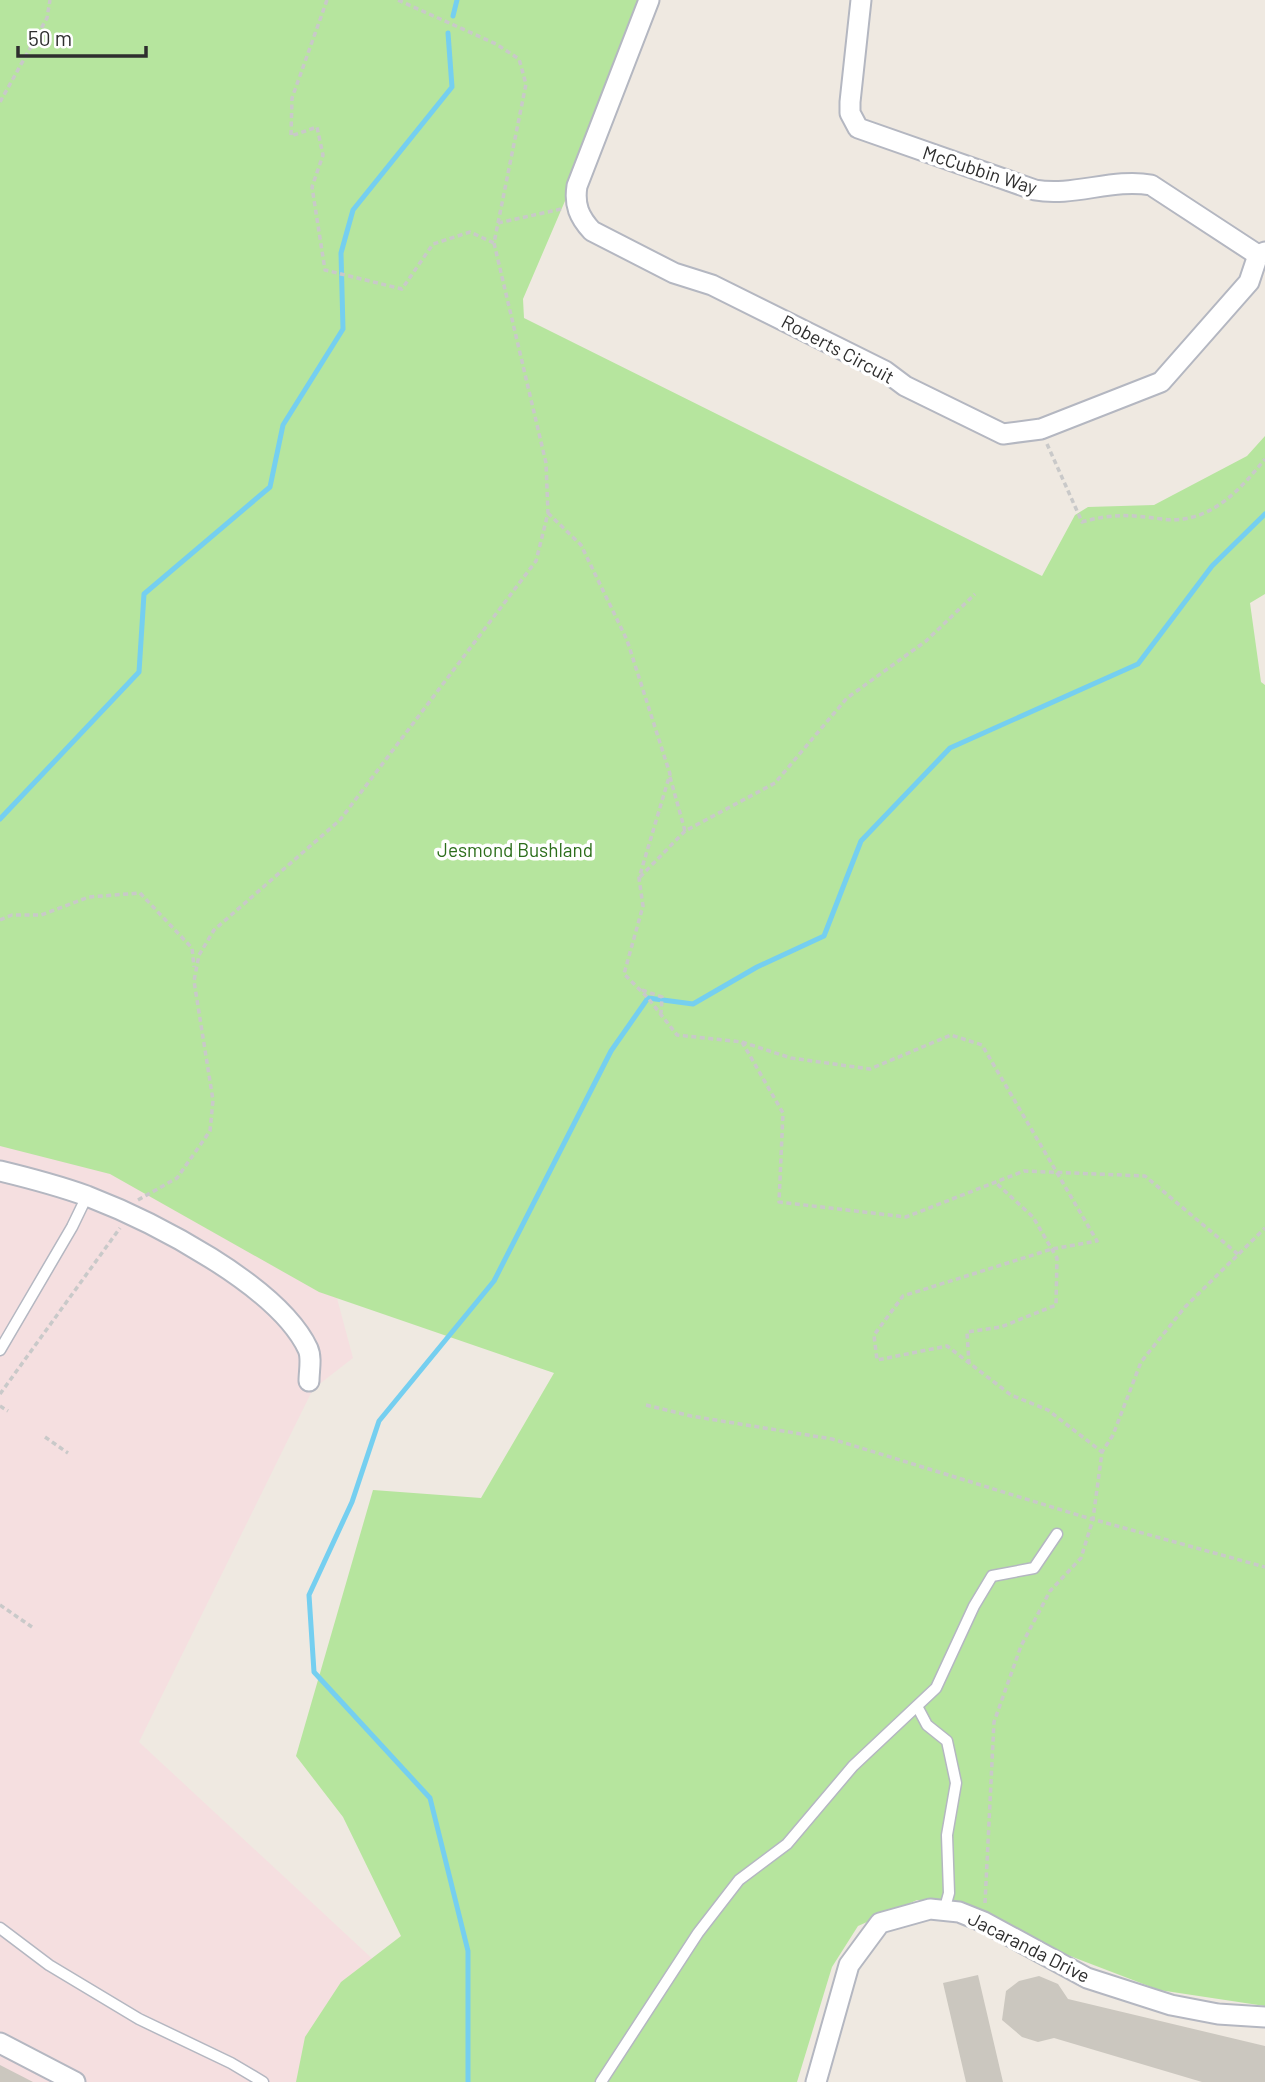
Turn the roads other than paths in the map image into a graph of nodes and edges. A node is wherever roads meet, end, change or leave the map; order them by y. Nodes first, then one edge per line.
1 (649, 0) edge
2 (861, 0) edge
3 (1262, 253) edge
4 (0, 1171) edge
5 (87, 1196) junction
6 (0, 1350) edge
7 (310, 1381) dead end
8 (1057, 1534) dead end
9 (918, 1707) junction
10 (944, 1911) junction
11 (0, 1928) edge
12 (1265, 2017) edge
13 (0, 2043) edge
14 (75, 2082) edge
15 (263, 2082) edge
16 (601, 2082) edge
17 (816, 2082) edge

1 - 3 street, Roberts Circuit
2 - 3 street, McCubbin Way
4 - 5 street
5 - 6 lane
5 - 7 street
8 - 9 lane
9 - 10 lane
9 - 16 lane
10 - 12 street, Jacaranda Drive
10 - 17 street, Jacaranda Drive
11 - 15 lane
13 - 14 street

